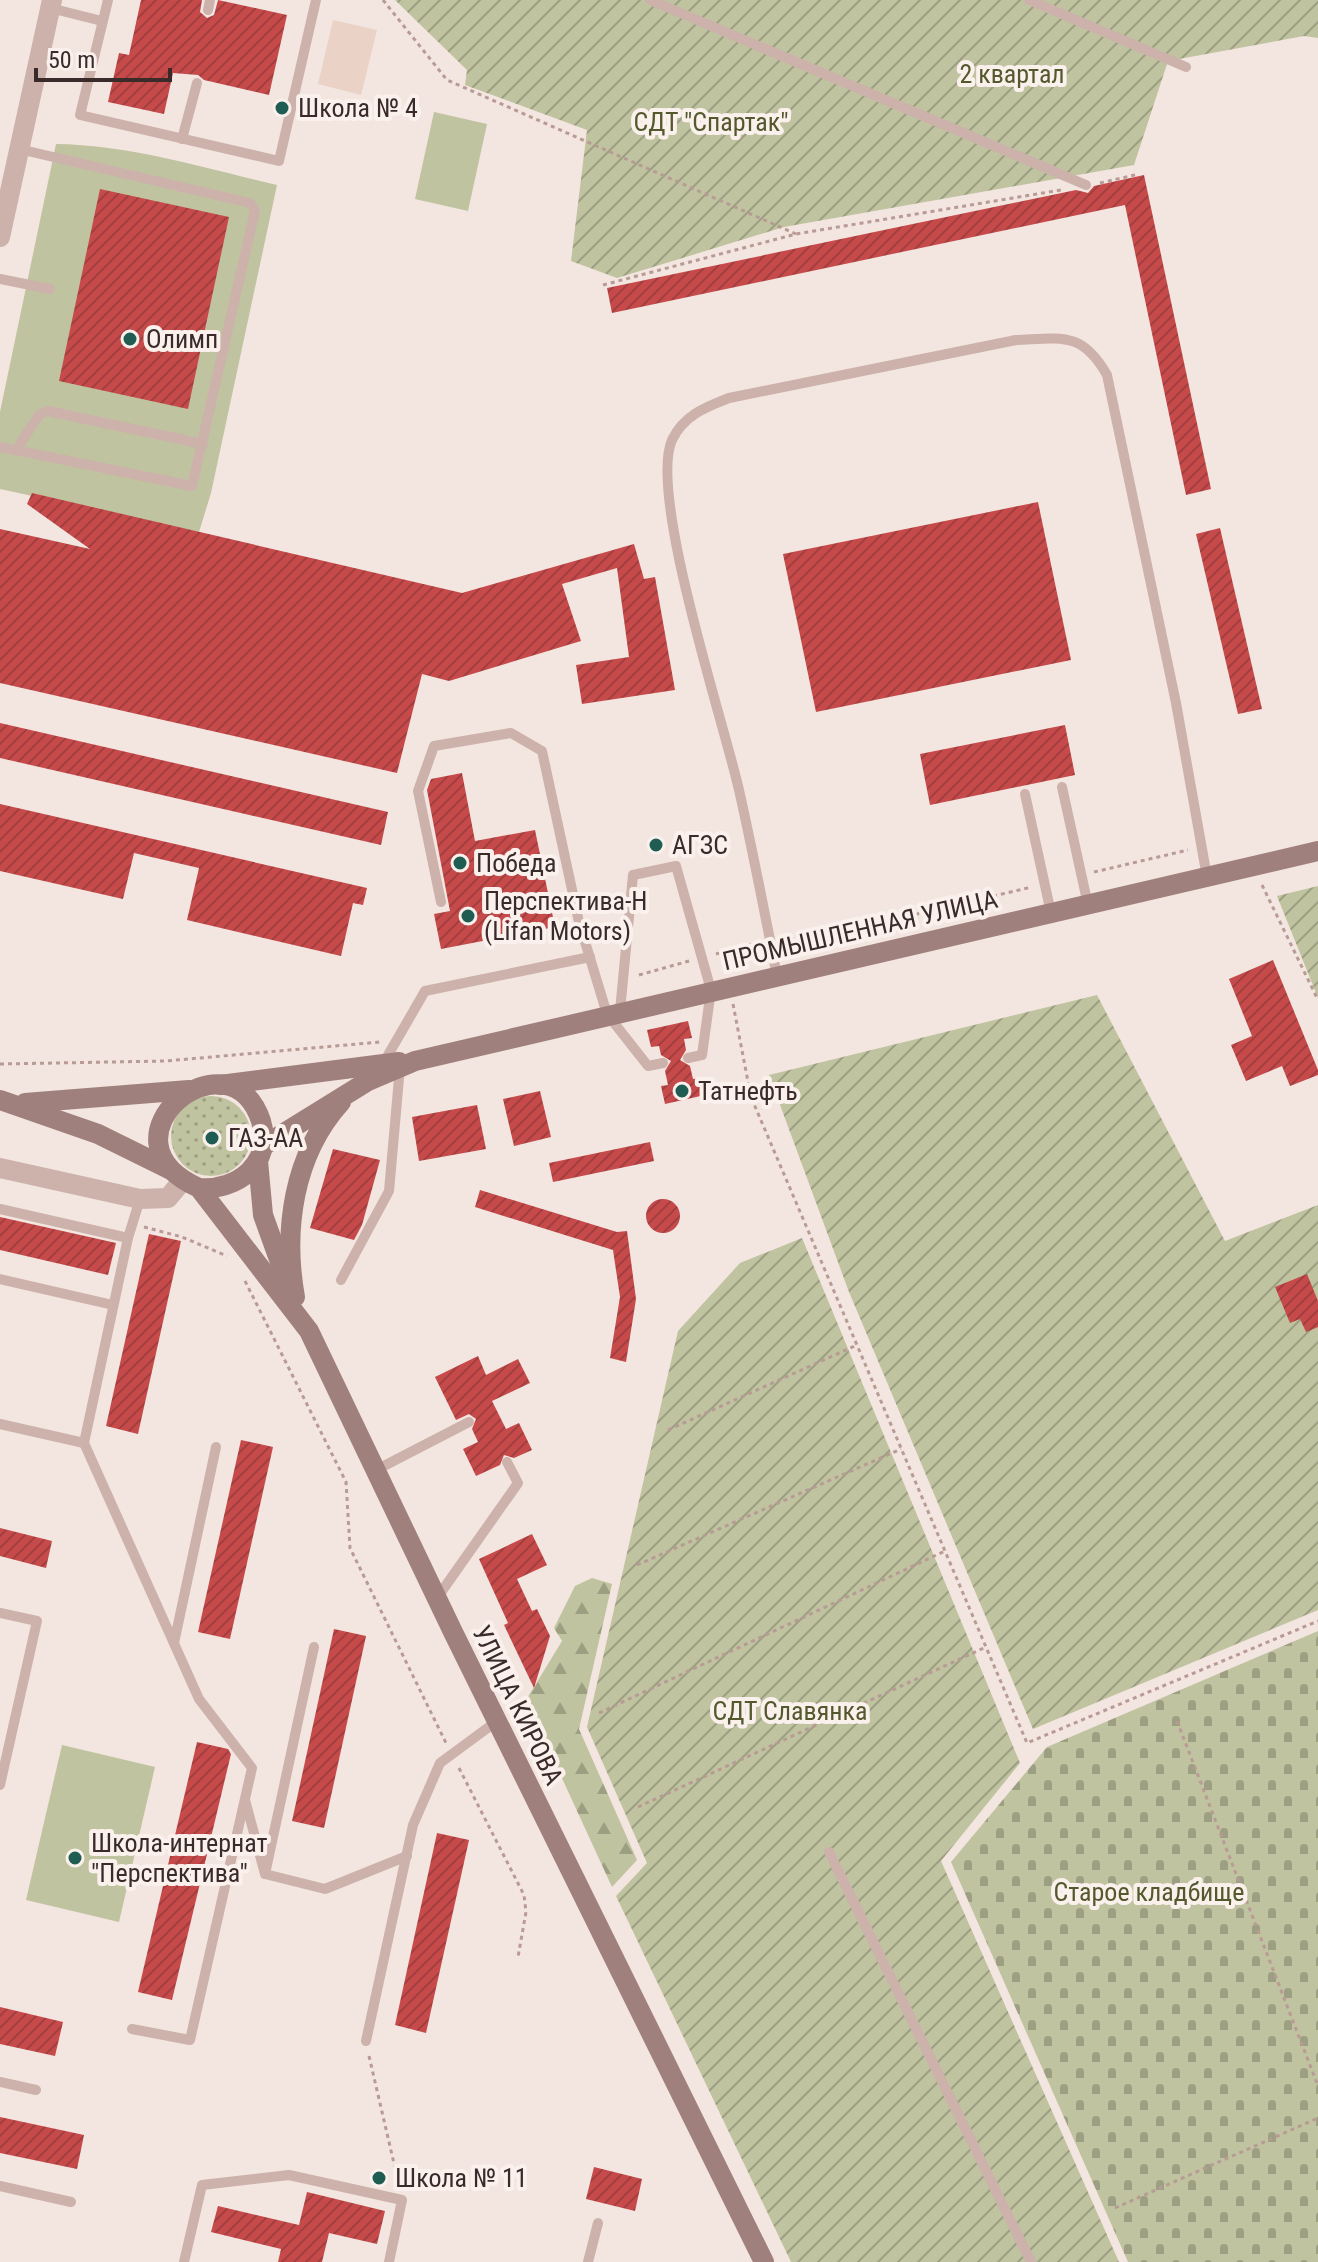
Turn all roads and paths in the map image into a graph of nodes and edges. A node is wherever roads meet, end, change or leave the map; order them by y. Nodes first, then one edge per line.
1 (108, 0) edge
2 (316, 0) edge
3 (383, 0) edge
4 (650, 0) edge
5 (1029, 0) edge
6 (51, 4) edge
7 (102, 21) junction
8 (1186, 67) dead end
9 (197, 83) dead end
10 (182, 139) junction
11 (19, 149) junction
12 (1139, 174) dead end
13 (1086, 185) junction
14 (796, 234) junction
15 (0, 237) edge
16 (0, 279) edge
17 (603, 285) dead end
18 (50, 289) dead end
19 (203, 444) junction
20 (0, 447) edge
21 (16, 450) junction
22 (1062, 787) dead end
23 (1025, 794) dead end
24 (1201, 847) junction
25 (1318, 851) edge
26 (1253, 867) junction
27 (1082, 875) junction
28 (1207, 877) junction
29 (1045, 884) junction
30 (441, 902) dead end
31 (1088, 905) junction
32 (1051, 913) junction
33 (770, 939) junction
34 (716, 954) dead end
35 (590, 957) junction
36 (689, 961) dead end
37 (639, 975) dead end
38 (777, 976) junction
39 (720, 988) junction
40 (1318, 1000) edge
41 (614, 1012) junction
42 (388, 1042) dead end
43 (688, 1058) dead end
44 (663, 1063) dead end
45 (0, 1064) edge
46 (399, 1064) junction
47 (220, 1085) junction
48 (189, 1090) junction
49 (349, 1093) junction
50 (8, 1102) edge
51 (261, 1154) junction
52 (0, 1168) edge
53 (184, 1179) junction
54 (140, 1199) junction
55 (0, 1209) edge
56 (133, 1224) junction
57 (128, 1238) junction
58 (235, 1262) dead end
59 (242, 1276) dead end
60 (0, 1279) edge
61 (341, 1280) dead end
62 (295, 1297) junction
63 (113, 1305) junction
64 (309, 1331) junction
65 (857, 1345) junction
66 (469, 1422) dead end
67 (0, 1424) edge
68 (668, 1430) dead end
69 (84, 1443) junction
70 (216, 1447) dead end
71 (901, 1449) junction
72 (507, 1462) dead end
73 (376, 1470) junction
74 (945, 1551) junction
75 (637, 1565) dead end
76 (437, 1598) junction
77 (0, 1613) edge
78 (1318, 1621) edge
79 (174, 1643) junction
80 (314, 1647) dead end
81 (986, 1647) junction
82 (599, 1713) dead end
83 (497, 1721) junction
84 (1177, 1721) dead end
85 (452, 1755) junction
86 (0, 1785) edge
87 (245, 1799) junction
88 (638, 1807) dead end
89 (829, 1852) dead end
90 (407, 1856) junction
91 (265, 1874) junction
92 (518, 1957) dead end
93 (132, 2029) dead end
94 (366, 2041) joint
95 (0, 2082) edge
96 (1318, 2086) edge
97 (36, 2090) dead end
98 (1318, 2118) edge
99 (0, 2186) edge
100 (402, 2200) junction
101 (71, 2202) dead end
102 (1115, 2208) dead end
103 (598, 2223) dead end
104 (184, 2262) edge
105 (389, 2262) edge
106 (588, 2262) edge
107 (764, 2262) edge
108 (1031, 2262) edge

1 - 7 lane
2 - 10 lane
3 - 14 path
4 - 13 lane
5 - 8 lane
6 - 7 lane
6 - 11 street
7 - 10 lane
9 - 10 lane
11 - 15 street
11 - 19 lane
12 - 13 path
13 - 14 path
14 - 17 path
16 - 18 lane
19 - 21 lane
19 - 21 lane
20 - 21 lane
22 - 27 lane
23 - 29 lane
24 - 27 path
24 - 28 lane
24 - 33 lane
25 - 26 main road, ПРОМЫШЛЕННАЯ УЛИЦА
26 - 28 main road, ПРОМЫШЛЕННАЯ УЛИЦА
26 - 40 path
27 - 31 lane
28 - 31 main road, ПРОМЫШЛЕННАЯ УЛИЦА
29 - 32 lane
29 - 33 path
30 - 35 lane
31 - 32 main road, ПРОМЫШЛЕННАЯ УЛИЦА
32 - 38 main road, ПРОМЫШЛЕННАЯ УЛИЦА
33 - 34 path
33 - 38 lane
35 - 41 lane
35 - 46 lane
36 - 37 path
38 - 39 main road, ПРОМЫШЛЕННАЯ УЛИЦА
39 - 41 main road, ПРОМЫШЛЕННАЯ УЛИЦА
39 - 41 lane
39 - 43 lane
39 - 65 path
41 - 44 lane
41 - 46 main road, ПРОМЫШЛЕННАЯ УЛИЦА
42 - 45 path
46 - 47 main road
46 - 49 main road
46 - 61 lane
47 - 48 main road
47 - 51 main road
48 - 50 main road
48 - 53 main road
49 - 51 main road
49 - 62 main road
50 - 53 main road, УЛИЦА КИРОВА
51 - 53 main road
51 - 62 main road
52 - 54 street
53 - 54 street
53 - 64 main road, УЛИЦА КИРОВА
54 - 56 lane
55 - 57 lane
56 - 57 lane
56 - 58 path
57 - 63 lane
59 - 85 path
60 - 63 lane
62 - 64 main road
63 - 69 lane
64 - 73 main road, УЛИЦА КИРОВА
65 - 68 path
65 - 71 path
66 - 73 lane
67 - 69 lane
69 - 79 lane
70 - 79 lane
71 - 74 path
71 - 75 path
72 - 76 lane
73 - 76 main road, УЛИЦА КИРОВА
74 - 81 path
74 - 82 path
76 - 83 main road, УЛИЦА КИРОВА
77 - 86 lane
78 - 81 path
79 - 87 lane
80 - 91 lane
81 - 88 path
83 - 85 lane
83 - 107 main road, УЛИЦА КИРОВА
84 - 96 path
85 - 90 lane
85 - 92 path
87 - 91 lane
87 - 93 lane
89 - 108 lane
90 - 91 lane
90 - 94 lane
94 - 100 path
95 - 97 lane
98 - 102 path
99 - 101 lane
100 - 104 lane
100 - 105 lane
103 - 106 lane

